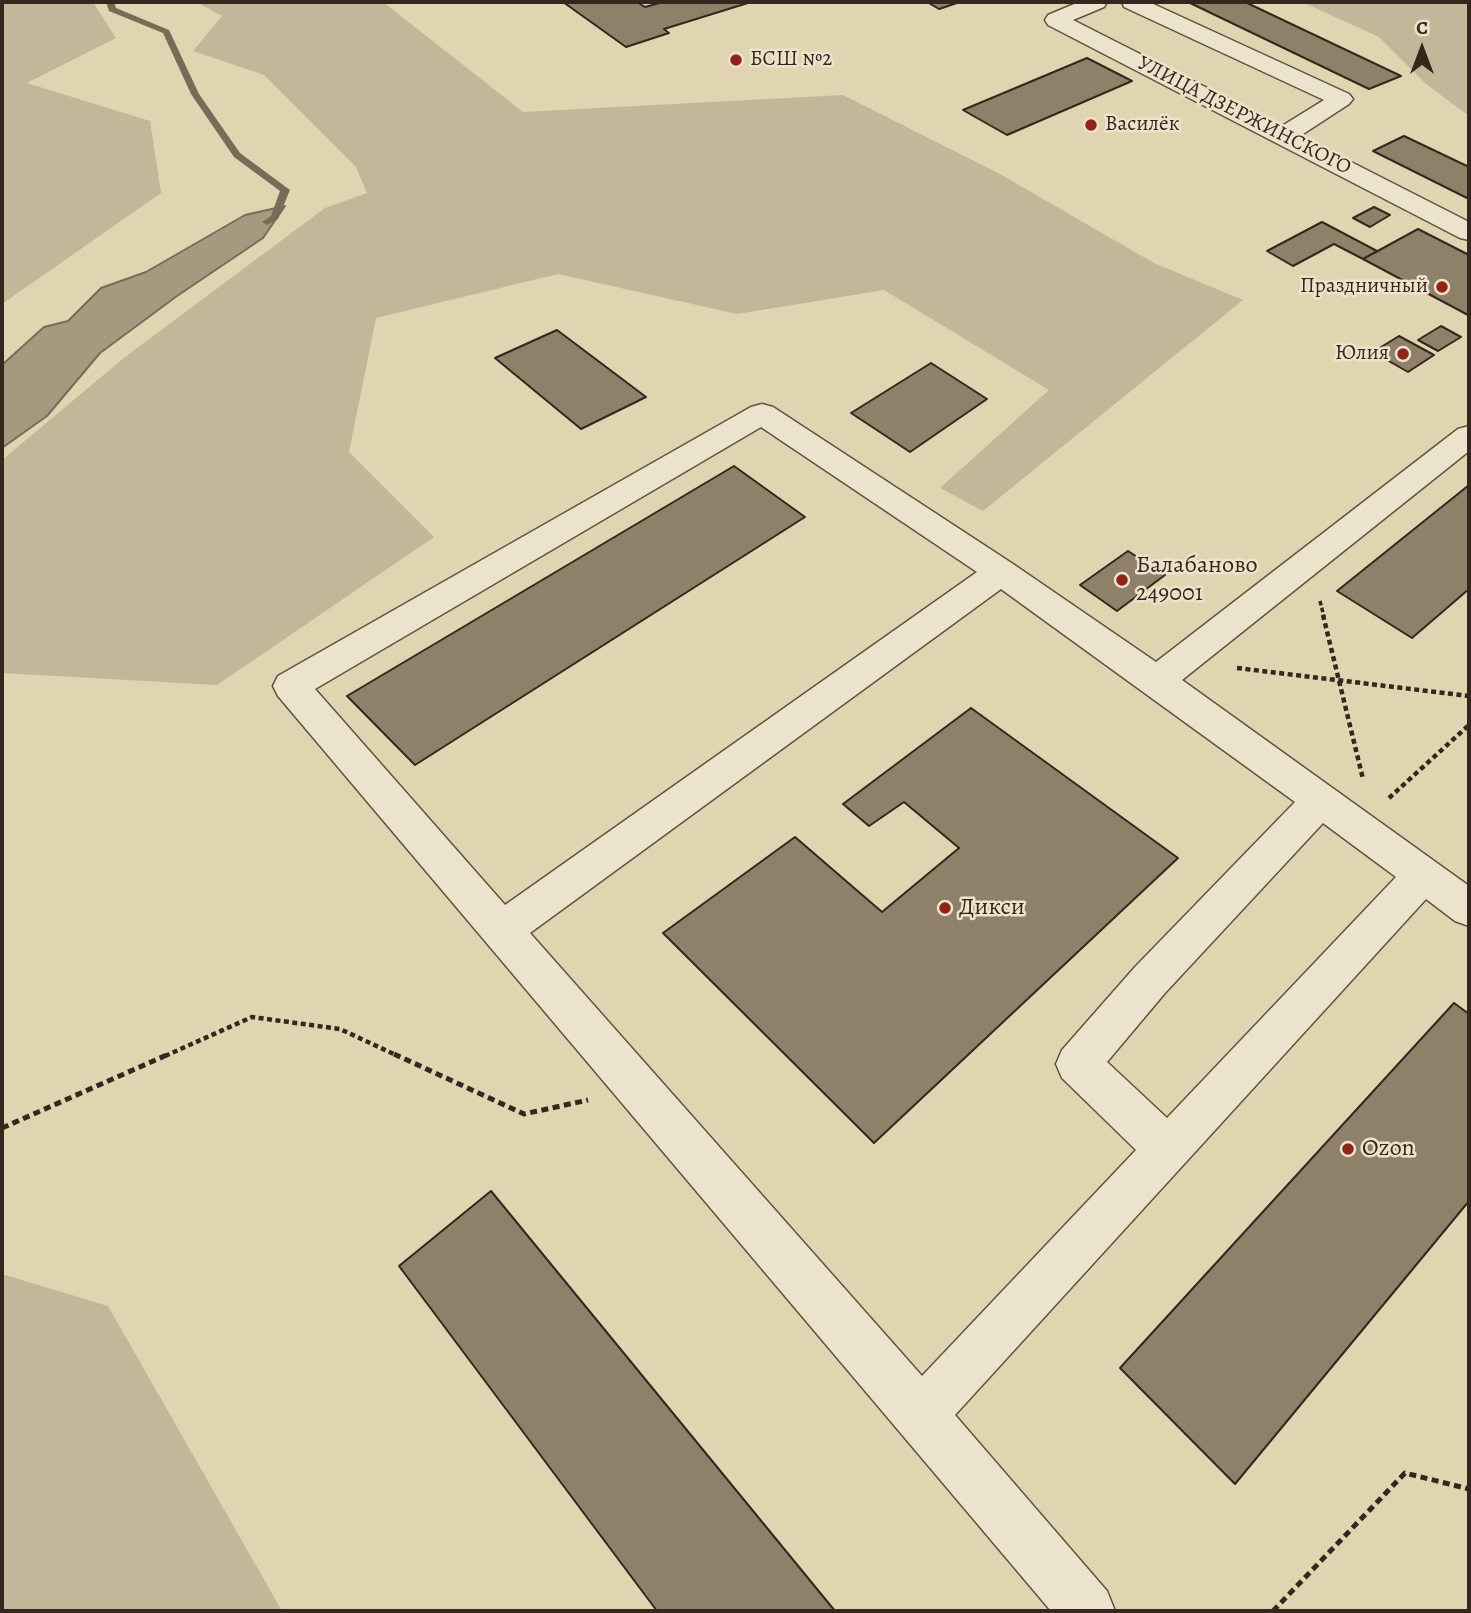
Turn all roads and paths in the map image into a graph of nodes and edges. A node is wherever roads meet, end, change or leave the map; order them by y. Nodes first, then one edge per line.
1 (1096, 2) edge
2 (1132, 2) edge
3 (1283, 136) junction
4 (1469, 232) edge
5 (1469, 436) edge
6 (1309, 562) junction
7 (1001, 572) junction
8 (1170, 671) junction
9 (1341, 681) junction
10 (1469, 696) edge
11 (1469, 725) edge
12 (1321, 800) junction
13 (1364, 821) junction
14 (1423, 875) junction
15 (1469, 909) edge
16 (502, 930) junction
17 (640, 1088) junction
18 (2, 1128) edge
19 (1167, 1150) junction
20 (921, 1414) junction
21 (1469, 1489) edge
22 (1087, 1611) edge
23 (1273, 1611) edge

1 - 3 street, УЛИЦА ДЗЕРЖИНСКОГО
2 - 3 street
3 - 4 street, УЛИЦА ДЗЕРЖИНСКОГО
5 - 6 street
6 - 8 street
6 - 9 path
7 - 8 street
7 - 16 street
7 - 16 street
8 - 9 path
8 - 12 street
9 - 10 path
9 - 13 path
11 - 13 path
12 - 13 street
12 - 19 street
13 - 14 street
14 - 15 street
14 - 19 street
16 - 17 street
17 - 18 path
17 - 20 street
19 - 20 street
20 - 22 street
21 - 23 path

